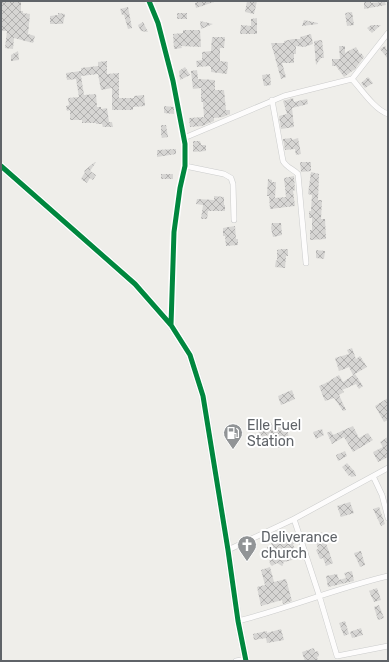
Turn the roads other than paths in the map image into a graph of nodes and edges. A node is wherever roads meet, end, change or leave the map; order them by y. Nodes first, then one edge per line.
1 (149, 1) edge
2 (388, 33) edge
3 (352, 79) junction
4 (272, 100) junction
5 (388, 114) edge
6 (184, 138) junction
7 (1, 166) edge
8 (185, 166) junction
9 (234, 220) dead end
10 (306, 264) dead end
11 (170, 325) junction
12 (388, 468) edge
13 (373, 476) junction
14 (388, 518) edge
15 (294, 519) junction
16 (228, 550) junction
17 (388, 576) edge
18 (319, 595) junction
19 (238, 621) junction
20 (388, 646) edge
21 (338, 658) edge
22 (246, 660) edge
23 (236, 661) edge

1 - 6 street
2 - 3 street
3 - 4 street
3 - 5 street
4 - 6 street
4 - 10 street
6 - 8 street
7 - 11 street
8 - 9 street
8 - 11 street
11 - 16 street
12 - 13 street
13 - 14 street
13 - 15 street
15 - 16 street
15 - 18 street
16 - 19 street
17 - 18 street
18 - 19 street
18 - 21 street
19 - 22 street
20 - 21 street
22 - 23 street

